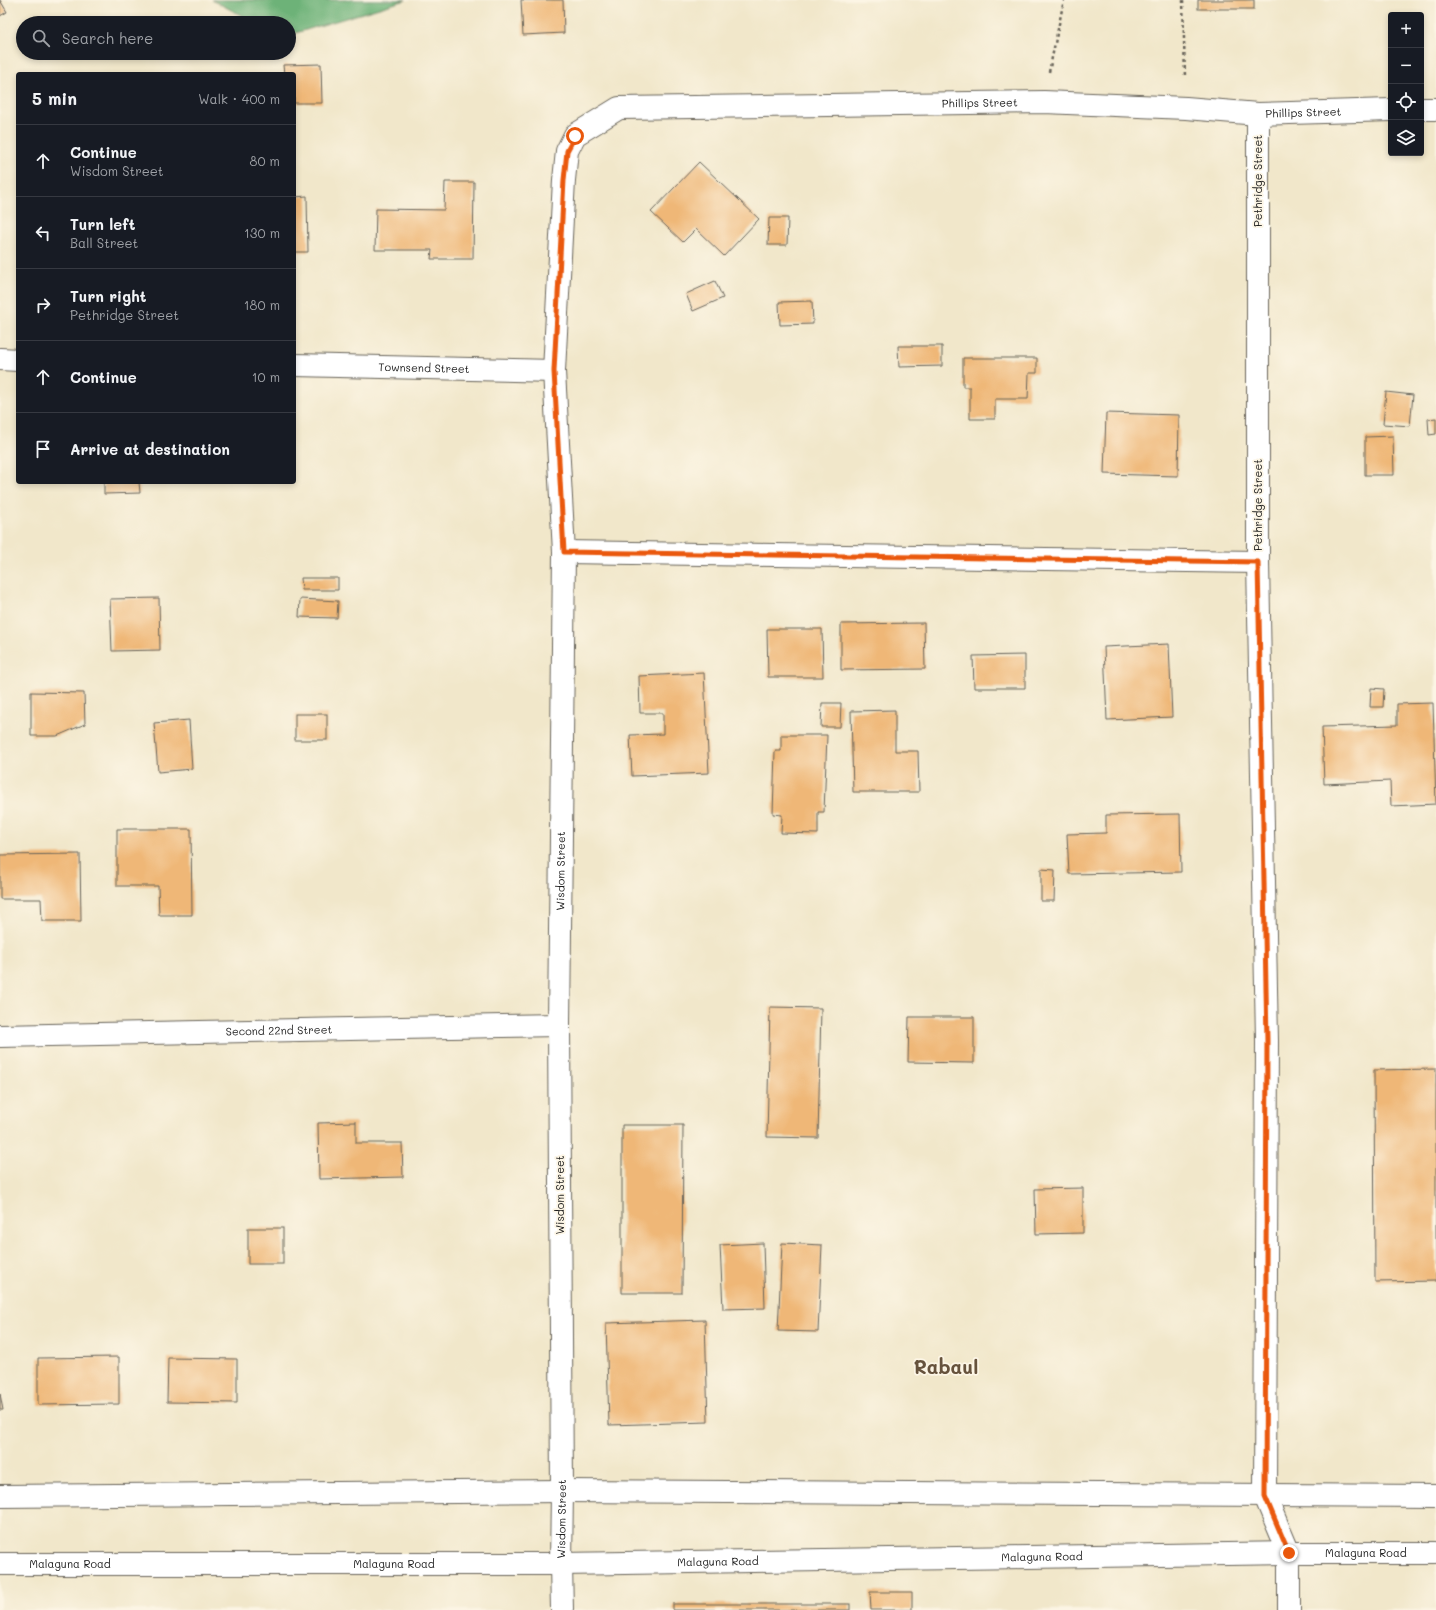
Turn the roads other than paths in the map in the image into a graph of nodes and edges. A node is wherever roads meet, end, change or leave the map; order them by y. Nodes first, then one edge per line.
1 (1436, 108) edge
2 (1424, 109) edge
3 (1388, 110) edge
4 (1258, 114) junction
5 (575, 136) joint
6 (0, 359) edge
7 (16, 360) edge
8 (296, 365) edge
9 (554, 371) junction
10 (564, 552) junction
11 (1258, 562) junction
12 (558, 1025) junction
13 (0, 1036) edge
14 (562, 1491) junction
15 (0, 1496) edge
16 (1265, 1496) junction
17 (1436, 1496) edge
18 (1289, 1553) junction
19 (1436, 1553) edge
20 (0, 1564) edge
21 (561, 1564) junction
22 (562, 1610) edge
23 (1289, 1610) edge

1 - 2 street
3 - 4 street, Phillips Street
4 - 5 street, Phillips Street
4 - 11 street, Pethridge Street
5 - 9 street, Wisdom Street
6 - 7 street
8 - 9 street, Townsend Street
9 - 10 street, Wisdom Street
10 - 11 street
10 - 12 street, Wisdom Street
11 - 16 street, Pethridge Street
12 - 13 street, Second 22nd Street
12 - 14 street, Wisdom Street
14 - 15 street
14 - 16 street
14 - 21 street, Wisdom Street
16 - 17 street
16 - 18 street
18 - 19 street, Malaguna Road
18 - 21 street, Malaguna Road
18 - 23 street
20 - 21 street, Malaguna Road
21 - 22 street, Wisdom Street

